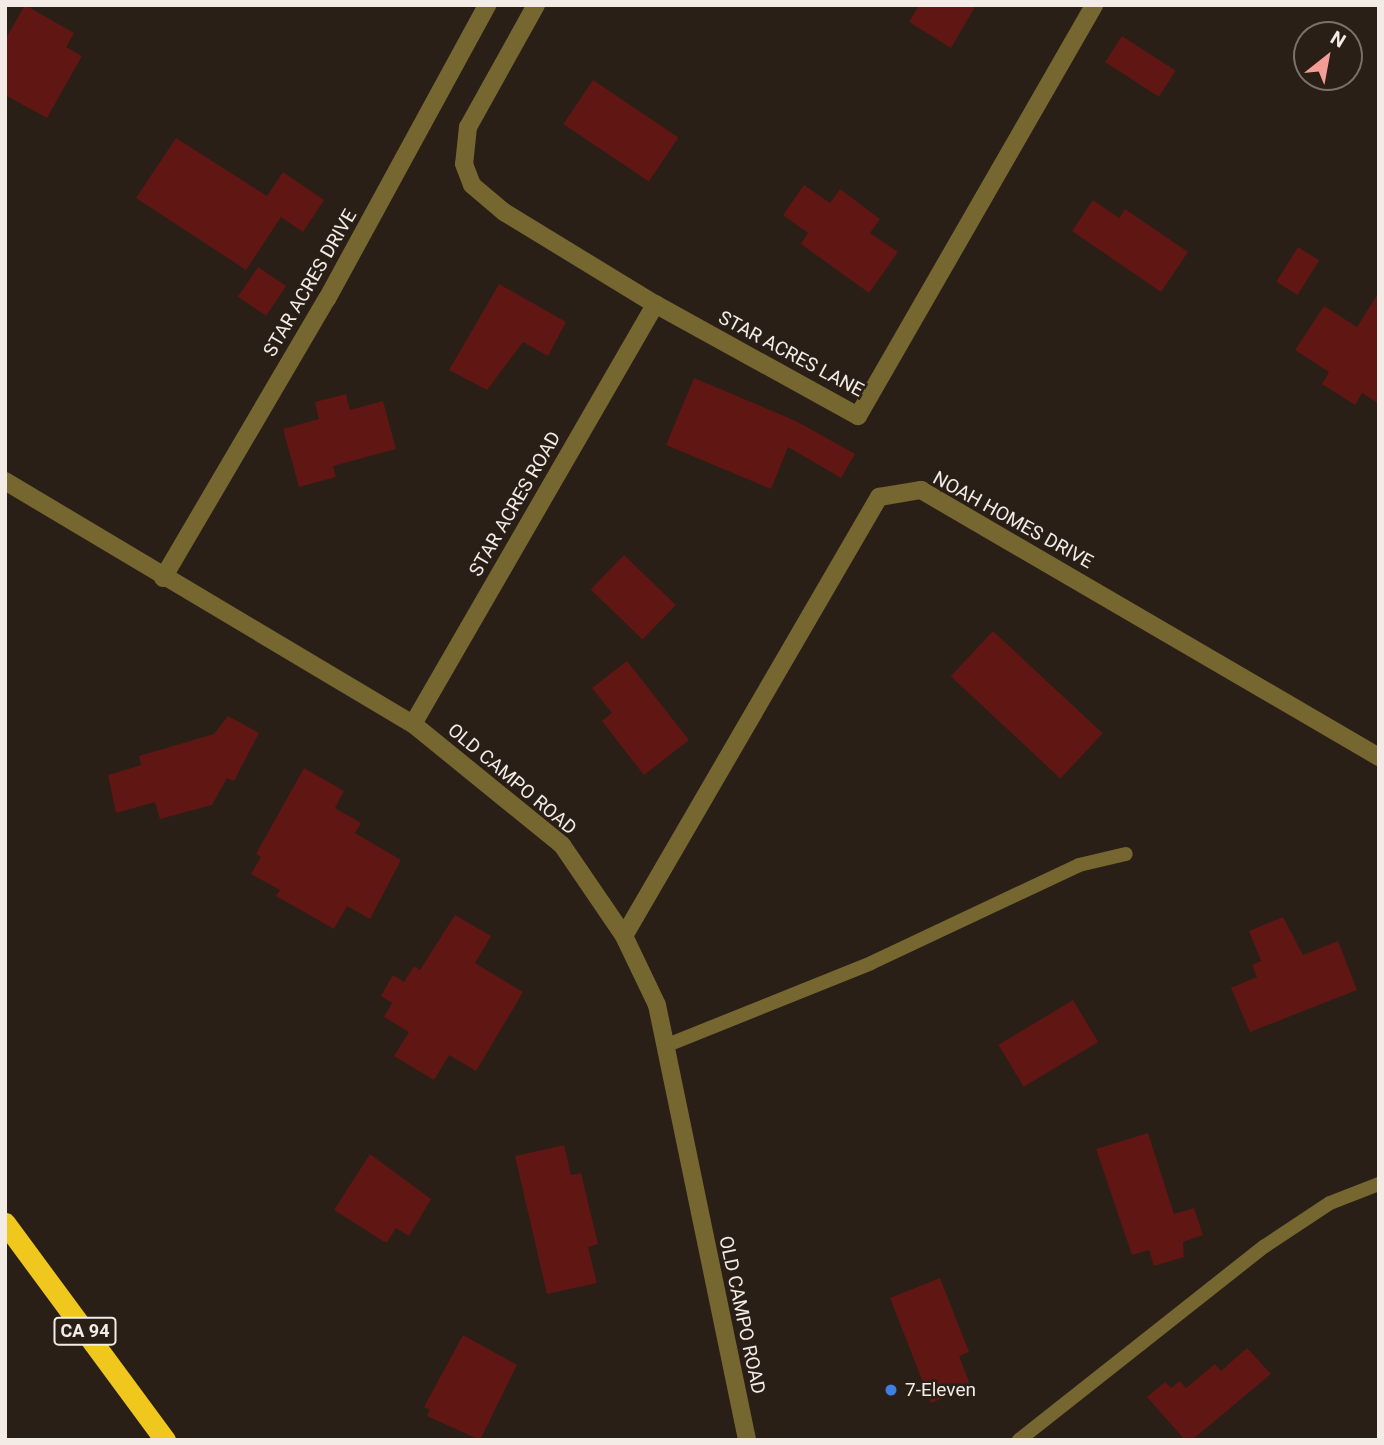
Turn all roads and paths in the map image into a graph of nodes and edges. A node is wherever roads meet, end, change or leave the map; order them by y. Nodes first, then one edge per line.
1 (487, 5) edge
2 (536, 5) edge
3 (1094, 5) edge
4 (655, 304) junction
5 (5, 481) edge
6 (163, 578) junction
7 (412, 724) junction
8 (1379, 757) edge
9 (1126, 854) dead end
10 (624, 936) junction
11 (665, 1045) junction
12 (1379, 1184) edge
13 (5, 1223) edge
14 (165, 1440) edge
15 (747, 1440) edge
16 (1019, 1440) edge

1 - 6 street, STAR ACRES DRIVE
2 - 4 street, STAR ACRES LANE
3 - 4 street, STAR ACRES LANE
4 - 7 street, STAR ACRES ROAD
5 - 6 street, OLD CAMPO ROAD
6 - 7 street, OLD CAMPO ROAD
7 - 10 street, OLD CAMPO ROAD
8 - 10 street, NOAH HOMES DRIVE
9 - 11 lane
10 - 11 street, OLD CAMPO ROAD
11 - 15 street, OLD CAMPO ROAD
12 - 16 lane
13 - 14 highway, CA 94

